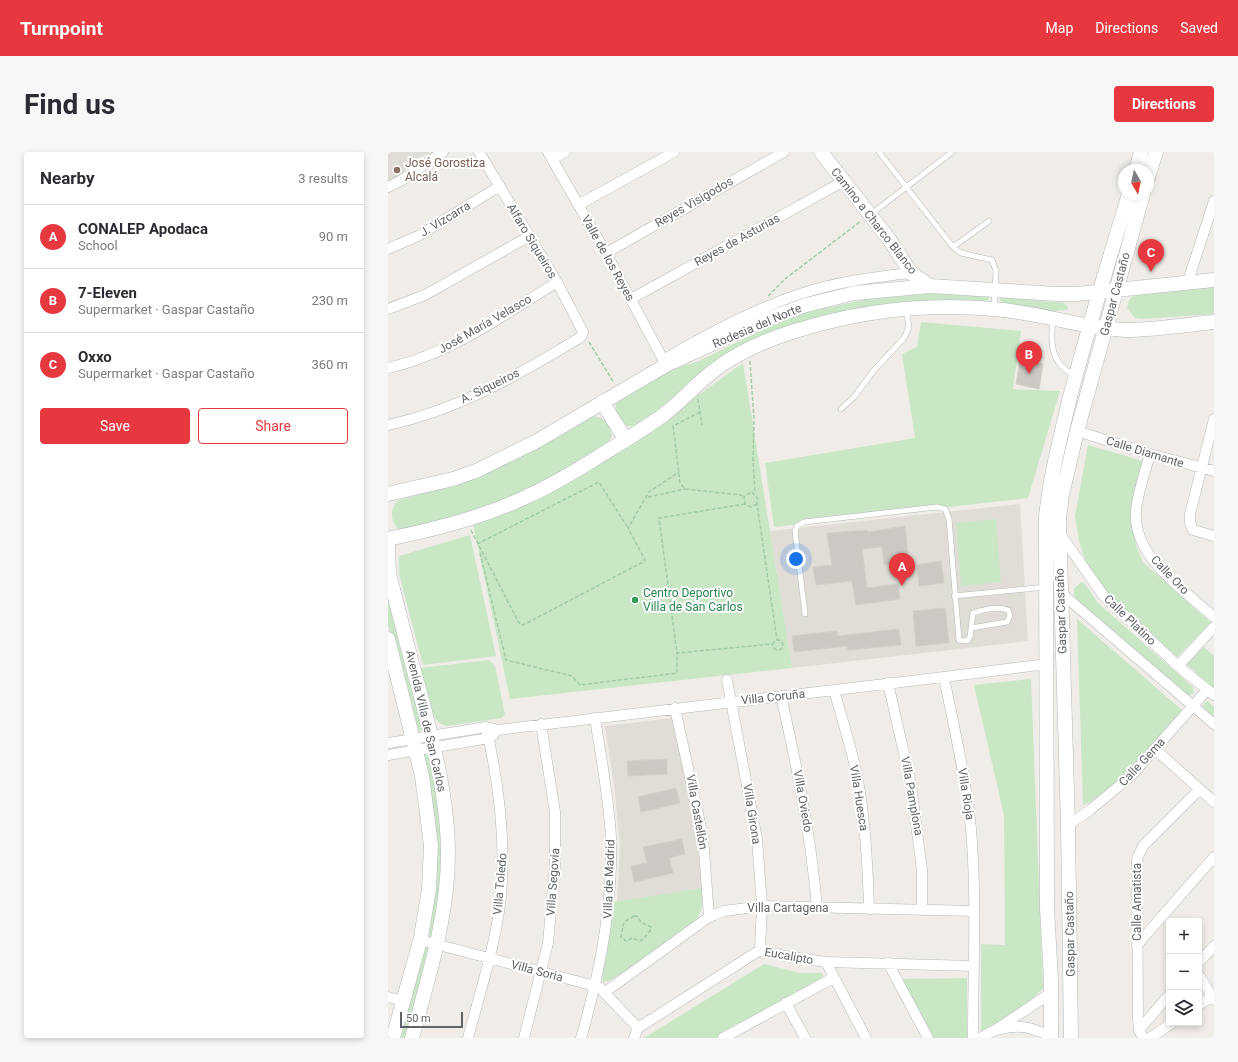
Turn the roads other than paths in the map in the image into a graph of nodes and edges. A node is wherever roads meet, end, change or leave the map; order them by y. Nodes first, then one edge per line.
1 (443, 152) edge
2 (479, 152) edge
3 (565, 152) edge
4 (674, 152) edge
5 (784, 152) edge
6 (821, 152) edge
7 (879, 152) edge
8 (952, 152) edge
9 (1141, 152) edge
10 (1156, 152) edge
11 (550, 156) edge
12 (1138, 164) edge
13 (1152, 164) edge
14 (844, 181) junction
15 (500, 186) junction
16 (388, 187) edge
17 (907, 187) junction
18 (1127, 200) edge
19 (1141, 200) edge
20 (578, 205) junction
21 (1213, 206) edge
22 (870, 215) junction
23 (989, 221) dead end
24 (528, 236) junction
25 (953, 247) junction
26 (388, 249) edge
27 (606, 253) junction
28 (911, 273) junction
29 (1214, 280) edge
30 (1188, 281) junction
31 (556, 282) junction
32 (930, 286) junction
33 (996, 290) junction
34 (1115, 290) junction
35 (1098, 292) junction
36 (630, 299) junction
37 (388, 309) edge
38 (906, 309) junction
39 (994, 309) junction
40 (1053, 317) junction
41 (1214, 322) edge
42 (1090, 325) junction
43 (1107, 328) junction
44 (583, 332) joint
45 (664, 362) junction
46 (388, 368) edge
47 (1076, 376) junction
48 (602, 402) junction
49 (841, 409) dead end
50 (1214, 419) edge
51 (388, 425) edge
52 (1077, 431) junction
53 (626, 440) junction
54 (1150, 454) junction
55 (1200, 468) junction
56 (1214, 471) edge
57 (388, 494) edge
58 (1059, 533) junction
59 (1214, 536) edge
60 (388, 539) edge
61 (388, 546) edge
62 (389, 574) edge
63 (1047, 587) junction
64 (1060, 592) junction
65 (954, 596) junction
66 (805, 614) dead end
67 (1214, 617) edge
68 (1214, 626) edge
69 (971, 628) junction
70 (388, 639) edge
71 (1047, 664) junction
72 (1178, 666) junction
73 (944, 677) junction
74 (727, 680) dead end
75 (888, 684) junction
76 (834, 690) junction
77 (1211, 692) edge
78 (781, 696) junction
79 (731, 701) junction
80 (1192, 705) junction
81 (675, 708) junction
82 (595, 718) junction
83 (541, 724) junction
84 (1214, 724) edge
85 (486, 727) junction
86 (498, 730) junction
87 (489, 738) junction
88 (432, 741) junction
89 (388, 742) edge
90 (415, 743) junction
91 (1156, 750) junction
92 (388, 755) edge
93 (1199, 790) junction
94 (1214, 802) edge
95 (1068, 825) junction
96 (1214, 857) edge
97 (762, 906) junction
98 (817, 908) junction
99 (869, 909) junction
100 (922, 910) junction
101 (974, 911) junction
102 (709, 917) junction
103 (420, 940) junction
104 (437, 944) junction
105 (1137, 945) junction
106 (1214, 946) edge
107 (760, 950) junction
108 (489, 958) junction
109 (1202, 959) edge
110 (826, 962) junction
111 (888, 963) junction
112 (973, 966) junction
113 (542, 972) junction
114 (1070, 977) junction
115 (833, 978) junction
116 (1202, 980) edge
117 (1051, 986) junction
118 (600, 989) junction
119 (388, 997) edge
120 (1213, 997) edge
121 (1166, 999) edge
122 (404, 1001) junction
123 (786, 1003) junction
124 (1202, 1003) edge
125 (1168, 1026) edge
126 (638, 1028) junction
127 (997, 1029) junction
128 (741, 1034) edge
129 (1141, 1034) edge
130 (1051, 1037) edge
131 (393, 1038) edge
132 (412, 1038) edge
133 (468, 1038) edge
134 (524, 1038) edge
135 (581, 1038) edge
136 (634, 1038) edge
137 (723, 1038) edge
138 (805, 1038) edge
139 (866, 1038) edge
140 (928, 1038) edge
141 (973, 1038) edge
142 (980, 1038) edge
143 (1071, 1038) edge
144 (1150, 1038) edge

1 - 16 street
2 - 15 street, Alfaro Siqueiros
3 - 11 street
4 - 20 street
5 - 27 street, Reyes Visigodos
6 - 14 street, Camino a Charco Blanco
7 - 17 lane
8 - 17 lane
9 - 12 street
10 - 13 street
11 - 20 street, Valle de los Reyes
14 - 22 street, Camino a Charco Blanco
14 - 36 street, Reyes de Asturias
15 - 24 street, Alfaro Siqueiros
15 - 26 street, J. Vizcarra
17 - 22 lane
17 - 25 lane
18 - 35 street, Gaspar Castaño
19 - 34 street, Gaspar Castaño
20 - 27 street, Valle de los Reyes
21 - 30 street
22 - 28 street, Camino a Charco Blanco
23 - 25 lane
24 - 31 street, Alfaro Siqueiros
24 - 37 street
25 - 33 lane
27 - 36 street, Valle de los Reyes
28 - 32 street, Camino a Charco Blanco
28 - 45 street
29 - 30 street, Rodesia del Norte
30 - 34 street, Rodesia del Norte
31 - 44 street, Alfaro Siqueiros
31 - 46 street, José María Velasco
32 - 33 street, Rodesia del Norte
32 - 45 street, Rodesia del Norte
33 - 35 street, Rodesia del Norte
33 - 39 lane
34 - 35 street, Rodesia del Norte
34 - 43 street, Gaspar Castaño
35 - 42 street, Gaspar Castaño
36 - 45 street, Valle de los Reyes
38 - 39 street, Rodesia del Norte
38 - 49 lane
38 - 53 street, Rodesia del Norte
39 - 40 street, Rodesia del Norte
40 - 42 street, Rodesia del Norte
40 - 47 lane
41 - 43 street, Rodesia del Norte
42 - 43 street, Rodesia del Norte
42 - 47 street, Gaspar Castaño
43 - 52 street, Gaspar Castaño
44 - 51 street, A. Siqueiros
45 - 48 street, Rodesia del Norte
47 - 63 street, Gaspar Castaño
48 - 53 street
48 - 57 street, Rodesia del Norte
50 - 55 street
52 - 54 street, Calle Diamante
52 - 58 street, Gaspar Castaño
53 - 60 street, Rodesia del Norte
54 - 55 street, Calle Diamante
54 - 67 street, Calle Oro
55 - 56 street, Calle Diamante
55 - 59 street
58 - 64 street, Gaspar Castaño
58 - 72 street, Calle Platino
61 - 62 street, Avenida Villa de San Carlos
62 - 88 street, Avenida Villa de San Carlos
63 - 65 lane
63 - 71 street, Gaspar Castaño
64 - 80 street, Calle Platino
64 - 95 street, Gaspar Castaño
65 - 66 lane
65 - 69 lane
68 - 72 street
69 - 69 lane
70 - 90 street, Avenida Villa de San Carlos
71 - 73 street, Villa Coruña
71 - 117 street, Gaspar Castaño
72 - 77 street, Calle Platino
73 - 75 street, Villa Coruña
73 - 101 street, Villa Rioja
74 - 79 street, Villa Girona
75 - 76 street, Villa Coruña
75 - 100 street, Villa Pamplona
76 - 78 street, Villa Coruña
76 - 99 street, Villa Huesca
77 - 80 street, Calle Gema
78 - 79 street, Villa Coruña
78 - 98 street, Villa Oviedo
79 - 81 street, Villa Coruña
79 - 97 street, Villa Girona
80 - 84 street, Calle Platino
80 - 91 street, Calle Gema
81 - 82 street, Villa Coruña
81 - 102 street, Villa Castellón
82 - 83 street, Villa Coruña
82 - 118 street, Villa de Madrid
83 - 86 street, Villa Coruña
83 - 113 street, Villa Segovia
85 - 86 street, Villa Coruña
85 - 87 street, Villa Toledo
85 - 88 street, Villa Coruña
86 - 87 street
87 - 88 street, Villa Coruña
87 - 108 street, Villa Toledo
88 - 90 street, Villa Coruña
88 - 104 street, Avenida Villa de San Carlos
89 - 90 street, Villa Coruña
90 - 92 street, Villa Coruña
90 - 103 street, Avenida Villa de San Carlos
91 - 93 street
91 - 95 street, Calle Gema
93 - 94 street
93 - 105 street, Calle Amatista
95 - 114 street, Gaspar Castaño
96 - 105 street
97 - 98 street, Villa Cartagena
97 - 102 street, Villa Cartagena
97 - 107 street, Villa Girona
98 - 99 street, Villa Cartagena
99 - 100 street, Villa Cartagena
100 - 101 street, Villa Cartagena
101 - 112 street, Villa Rioja
102 - 118 street, Villa Cartagena
103 - 104 street, Villa Soria
103 - 122 street, Avenida Villa de San Carlos
104 - 108 street, Villa Soria
104 - 132 street, Avenida Villa de San Carlos
105 - 129 street, Calle Amatista
106 - 109 street
107 - 110 street, Eucalipto
107 - 126 street, Eucalipto
108 - 113 street, Villa Soria
108 - 133 street, Villa Toledo
110 - 111 street, Eucalipto
110 - 115 street
111 - 112 street, Eucalipto
111 - 140 street
112 - 141 street, Villa Rioja
113 - 118 street, Villa Soria
113 - 134 street, Villa Segovia
114 - 117 street
114 - 143 street, Gaspar Castaño
115 - 123 street
115 - 139 street
116 - 120 street
117 - 127 street
117 - 130 street, Gaspar Castaño
118 - 126 street
118 - 135 street, Villa de Madrid
119 - 122 street
120 - 124 street
121 - 129 street
122 - 131 street, Avenida Villa de San Carlos
123 - 128 street
123 - 138 street
125 - 144 street
126 - 136 street
127 - 130 street
127 - 142 street
128 - 137 street

